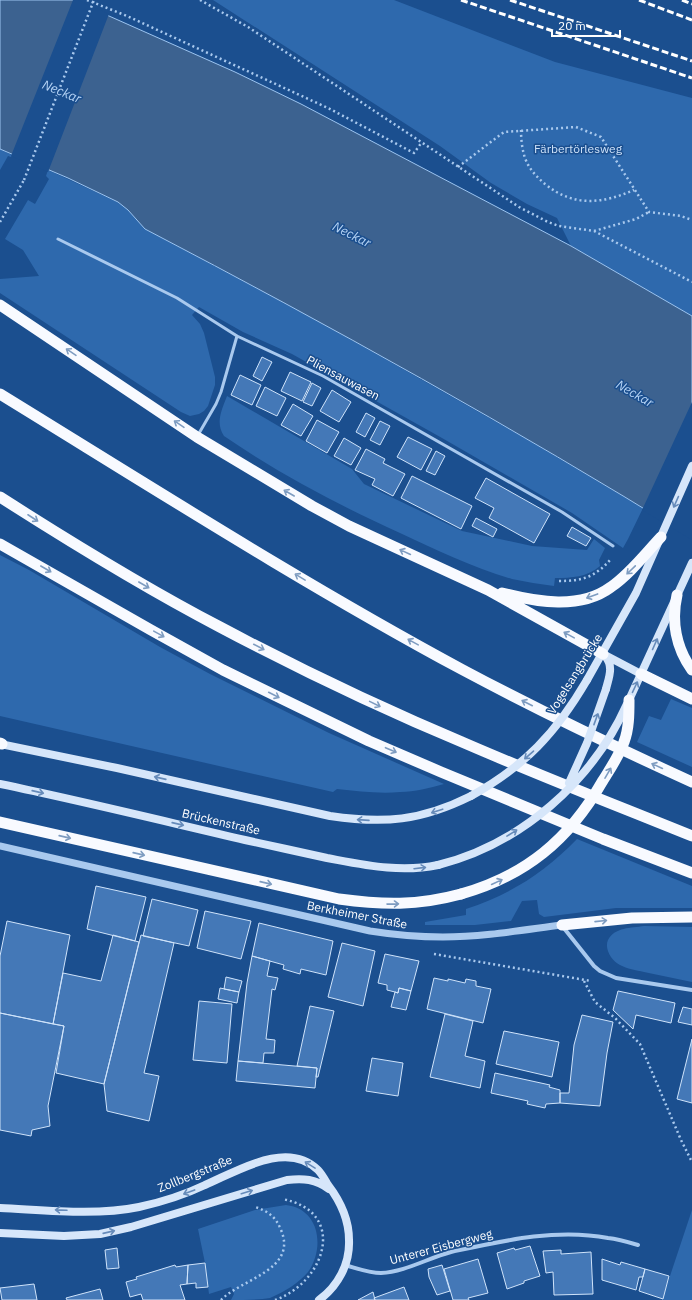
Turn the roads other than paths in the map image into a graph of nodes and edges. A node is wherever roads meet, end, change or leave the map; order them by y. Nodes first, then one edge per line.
1 (58, 239) dead end
2 (0, 305) edge
3 (236, 336) junction
4 (0, 394) edge
5 (197, 437) junction
6 (692, 466) edge
7 (0, 497) edge
8 (661, 537) junction
9 (0, 544) edge
10 (613, 546) dead end
11 (692, 563) edge
12 (488, 590) junction
13 (677, 595) joint
14 (672, 615) junction
15 (603, 654) junction
16 (692, 670) edge
17 (641, 674) junction
18 (692, 699) edge
19 (629, 700) junction
20 (1, 744) edge
21 (692, 782) edge
22 (0, 784) edge
23 (564, 793) junction
24 (0, 822) edge
25 (692, 836) edge
26 (0, 846) edge
27 (692, 873) edge
28 (692, 917) edge
29 (562, 925) junction
30 (692, 990) edge
31 (335, 1194) junction
32 (0, 1208) edge
33 (0, 1233) edge
34 (638, 1245) dead end
35 (345, 1265) junction
36 (319, 1300) edge

1 - 3 lane, Pliensauwasen
5 -> 2 highway
3 - 5 lane
3 - 10 lane, Pliensauwasen
21 -> 4 highway
12 -> 5 highway
6 -> 8 main road, Vogelsangbrücke
7 -> 25 highway
8 -> 12 highway
8 - 15 main road, Vogelsangbrücke
9 -> 27 highway
11 - 13 main road
15 -> 12 highway
13 - 14 highway
14 - 16 highway
17 -> 14 main road
15 - 17 main road
15 -> 20 main road, Vogelsangbrücke, bridge
23 -> 15 main road, bridge
17 - 18 highway
19 -> 17 main road
19 - 23 main road, bridge
24 -> 19 highway, bridge
22 -> 23 main road, Brückenstraße, bridge
26 - 29 street, Berkheimer Straße
29 -> 28 highway
29 - 30 street
31 -> 32 main road, Zollbergstraße
33 -> 31 main road, Zollbergstraße
31 - 35 main road, Zollbergstraße
34 - 35 street, Unterer Eisbergweg
35 - 36 main road, Zollbergstraße

